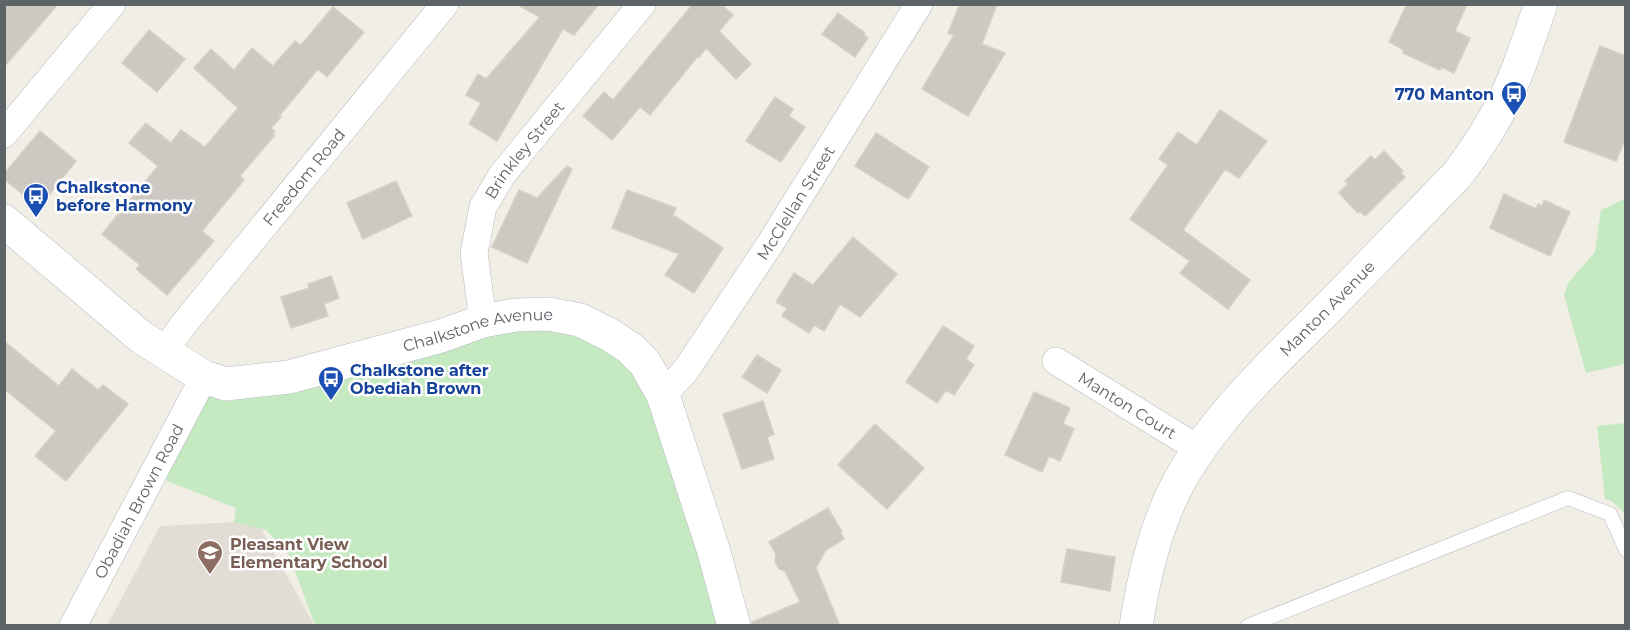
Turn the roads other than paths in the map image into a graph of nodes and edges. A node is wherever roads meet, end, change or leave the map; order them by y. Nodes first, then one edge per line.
1 (112, 4) edge
2 (445, 4) edge
3 (642, 4) edge
4 (919, 4) edge
5 (1541, 4) edge
6 (4, 134) edge
7 (4, 221) edge
8 (483, 321) junction
9 (164, 352) junction
10 (1056, 362) dead end
11 (204, 376) junction
12 (663, 395) junction
13 (1200, 450) junction
14 (1626, 549) edge
15 (72, 626) edge
16 (734, 626) edge
17 (1137, 626) edge
18 (1248, 626) edge

1 - 6 street
2 - 9 street, Freedom Road
3 - 8 street, Brinkley Street
4 - 12 street, McClellan Street
5 - 13 main road, Manton Avenue
7 - 9 main road, Chalkstone Avenue
8 - 11 main road, Chalkstone Avenue
8 - 12 main road, Chalkstone Avenue
9 - 11 main road, Chalkstone Avenue
10 - 13 street, Manton Court
11 - 15 street, Obadiah Brown Road
12 - 16 main road, Chalkstone Avenue
13 - 17 main road, Manton Avenue
14 - 18 lane

